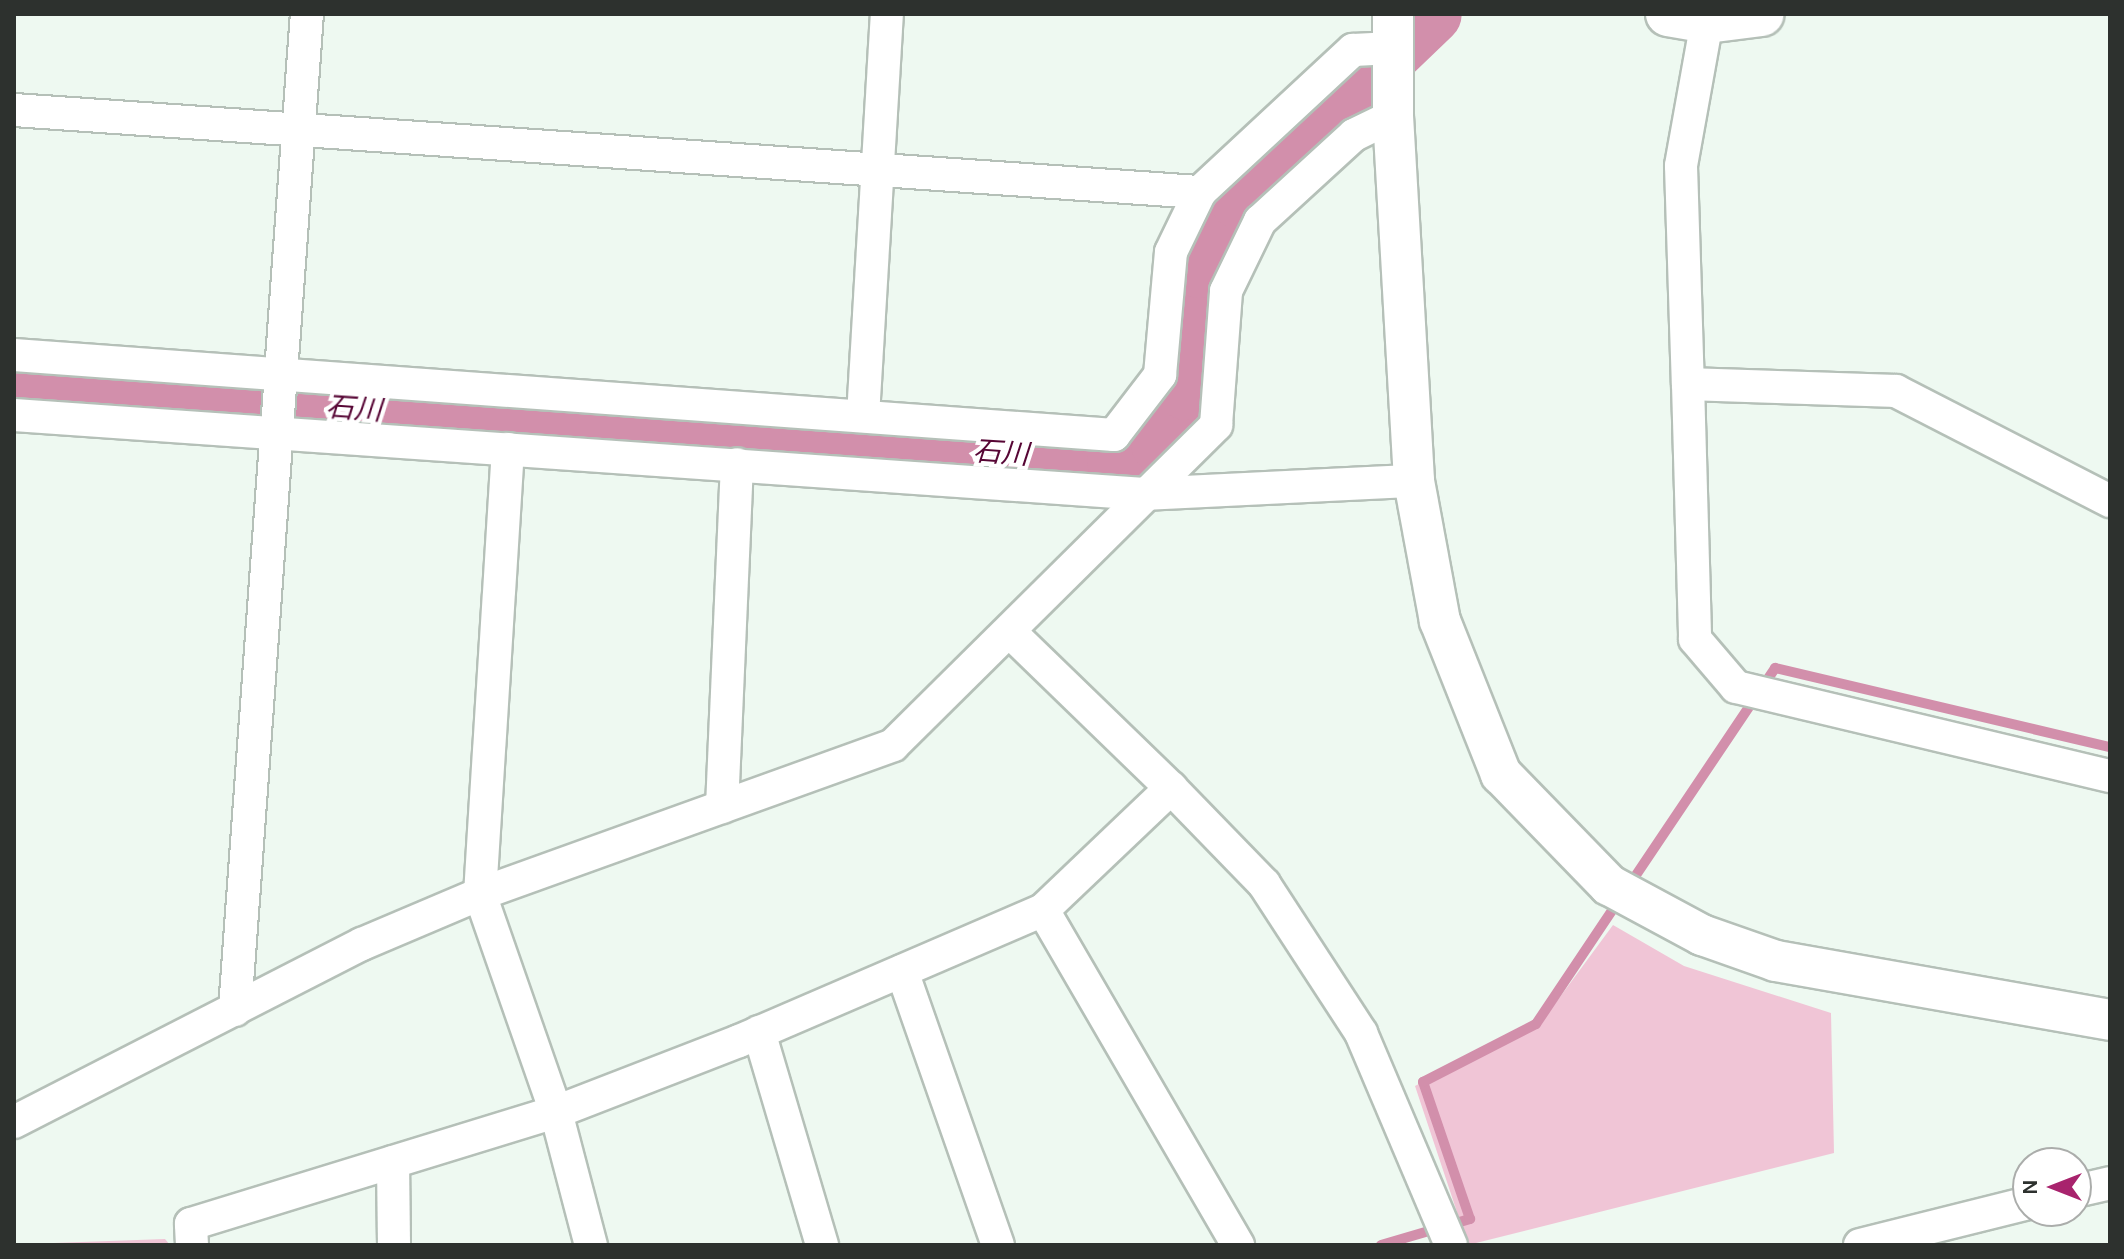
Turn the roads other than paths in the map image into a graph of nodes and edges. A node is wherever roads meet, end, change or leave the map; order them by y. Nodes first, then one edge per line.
1 (307, 14) edge
2 (887, 14) edge
3 (1762, 14) edge
4 (1687, 17) edge
5 (1393, 31) edge
6 (14, 110) edge
7 (1393, 116) junction
8 (299, 129) junction
9 (880, 170) junction
10 (1200, 192) junction
11 (14, 355) edge
12 (281, 373) junction
13 (1688, 384) junction
14 (14, 415) edge
15 (863, 416) junction
16 (277, 433) junction
17 (508, 449) junction
18 (737, 464) junction
19 (1414, 481) junction
20 (1144, 494) junction
21 (2110, 501) edge
22 (1010, 632) junction
23 (2110, 776) edge
24 (1171, 788) junction
25 (722, 807) junction
26 (480, 894) junction
27 (1043, 910) junction
28 (902, 971) junction
29 (235, 1010) junction
30 (2110, 1020) edge
31 (759, 1032) junction
32 (556, 1112) junction
33 (14, 1122) edge
34 (393, 1162) junction
35 (2012, 1207) edge
36 (192, 1245) edge
37 (394, 1245) edge
38 (591, 1245) edge
39 (822, 1245) edge
40 (998, 1245) edge
41 (1238, 1245) edge
42 (1451, 1245) edge
43 (1860, 1245) edge

1 - 8 street
2 - 9 street
3 - 4 main road
4 - 13 street
5 - 7 street
5 - 10 street
6 - 8 street
7 - 19 street
7 - 20 street
8 - 9 street
8 - 12 street
9 - 10 street
9 - 15 street
10 - 15 street
11 - 12 street
12 - 15 street
12 - 16 street
13 - 21 street
13 - 23 street
14 - 16 street
16 - 17 street
16 - 29 street
17 - 18 street
17 - 26 street
18 - 20 street
18 - 25 street
19 - 20 street
19 - 30 street
20 - 22 street
22 - 24 street
22 - 25 street
24 - 27 street
24 - 42 street
25 - 26 street
26 - 29 street
26 - 32 street
27 - 28 street
27 - 41 street
28 - 31 street
28 - 40 street
29 - 33 street
31 - 32 street
31 - 39 street
32 - 34 street
32 - 38 street
34 - 36 street
34 - 37 street
35 - 43 street

